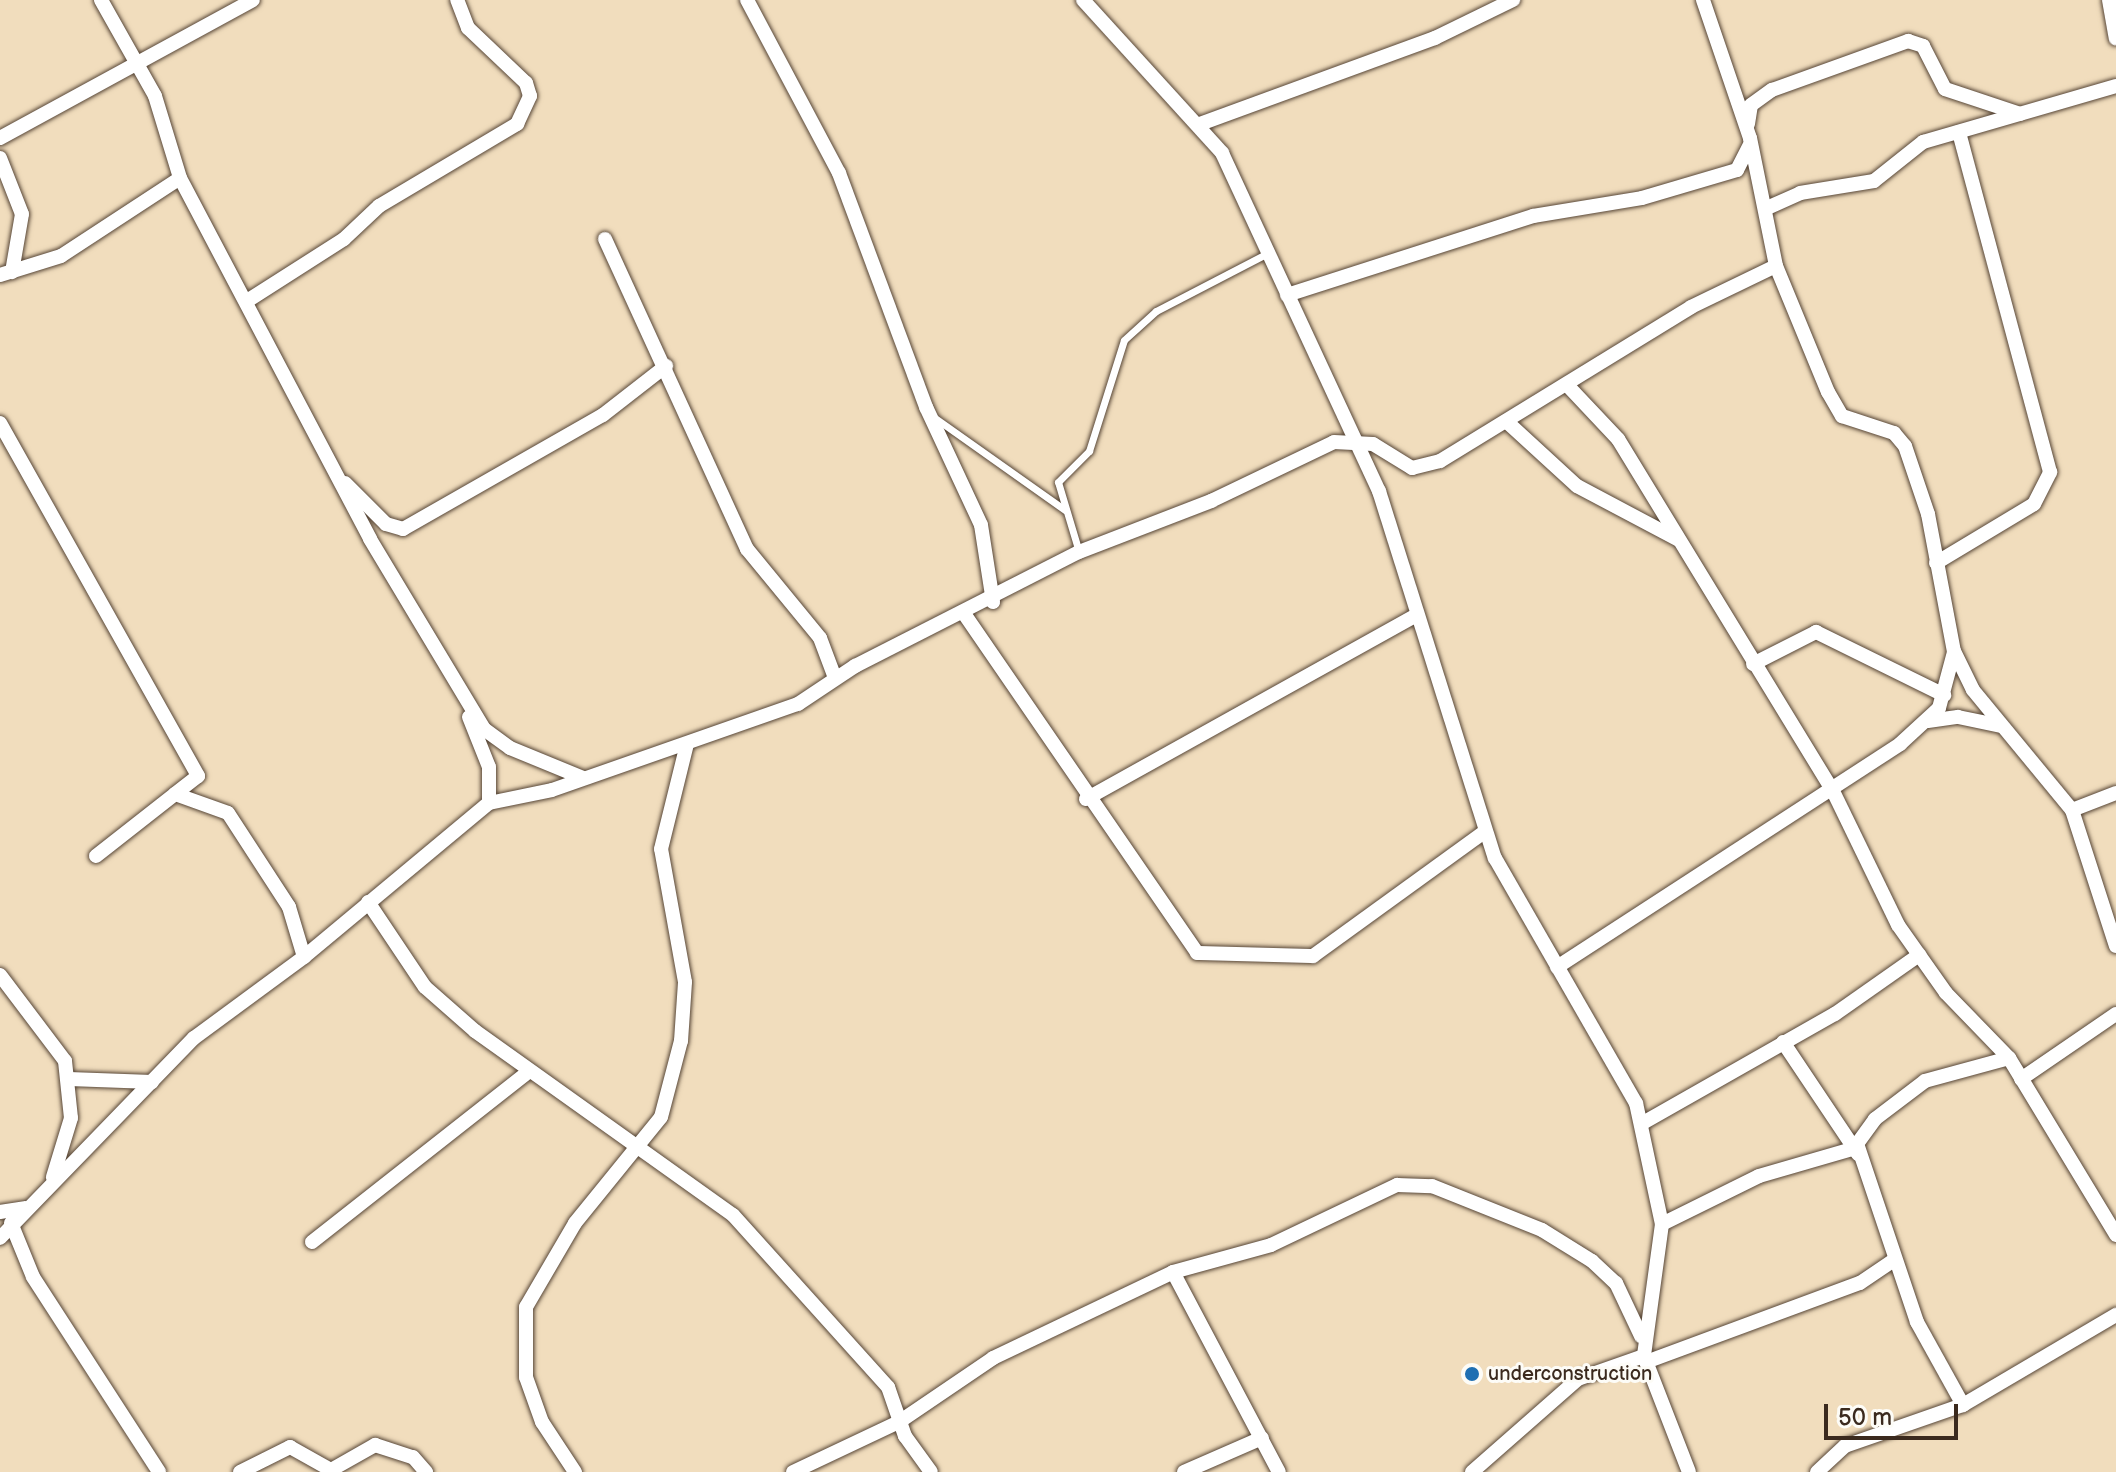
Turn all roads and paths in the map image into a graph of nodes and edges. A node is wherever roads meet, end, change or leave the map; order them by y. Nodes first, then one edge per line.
1 (101, 0) edge
2 (253, 0) edge
3 (457, 0) edge
4 (747, 0) edge
5 (1083, 0) edge
6 (1513, 0) edge
7 (1703, 0) edge
8 (2109, 0) edge
9 (2116, 38) edge
10 (140, 65) junction
11 (2116, 86) edge
12 (2020, 114) junction
13 (1200, 124) junction
14 (1959, 132) junction
15 (0, 138) edge
16 (1750, 138) junction
17 (0, 158) edge
18 (180, 178) junction
19 (1767, 208) junction
20 (605, 239) dead end
21 (1268, 253) junction
22 (1776, 266) junction
23 (6, 274) edge
24 (1287, 295) junction
25 (247, 301) junction
26 (666, 366) junction
27 (1568, 386) junction
28 (930, 414) junction
29 (1506, 421) junction
30 (0, 423) edge
31 (1355, 439) junction
32 (337, 476) junction
33 (1065, 510) junction
34 (1679, 540) junction
35 (1079, 552) junction
36 (1936, 563) junction
37 (993, 602) junction
38 (965, 615) junction
39 (1413, 617) junction
40 (421, 619) junction
41 (1954, 651) junction
42 (1753, 664) junction
43 (835, 678) junction
44 (1944, 695) junction
45 (1928, 721) junction
46 (2002, 726) junction
47 (687, 744) junction
48 (583, 778) junction
49 (1832, 789) junction
50 (2116, 793) edge
51 (175, 794) junction
52 (1086, 799) junction
53 (489, 803) junction
54 (2072, 810) junction
55 (1484, 832) junction
56 (96, 856) dead end
57 (368, 902) junction
58 (2116, 946) edge
59 (1919, 955) junction
60 (304, 957) junction
61 (1557, 967) junction
62 (0, 975) edge
63 (2116, 1014) edge
64 (1783, 1042) junction
65 (2009, 1058) junction
66 (527, 1073) junction
67 (69, 1079) junction
68 (2021, 1079) junction
69 (152, 1082) junction
70 (1641, 1124) junction
71 (640, 1145) junction
72 (1856, 1152) junction
73 (53, 1178) junction
74 (25, 1208) junction
75 (0, 1212) edge
76 (11, 1223) junction
77 (1662, 1224) junction
78 (2116, 1235) edge
79 (0, 1238) edge
80 (312, 1242) dead end
81 (1894, 1260) junction
82 (1173, 1272) junction
83 (2116, 1315) edge
84 (1641, 1336) junction
85 (1645, 1359) junction
86 (1963, 1405) junction
87 (899, 1422) junction
88 (1262, 1438) junction
89 (159, 1472) edge
90 (240, 1472) edge
91 (426, 1472) edge
92 (575, 1472) edge
93 (793, 1472) edge
94 (931, 1472) edge
95 (1184, 1472) edge
96 (1279, 1472) edge
97 (1472, 1472) edge
98 (1689, 1472) edge
99 (1817, 1472) edge

1 - 10 street
2 - 10 street
3 - 25 street
4 - 28 street
5 - 13 street
6 - 13 street
7 - 16 street
8 - 9 street
10 - 15 street
10 - 18 street
11 - 12 street
12 - 14 street
12 - 16 street
13 - 21 street
14 - 19 street
14 - 36 street
16 - 19 street
16 - 24 street
17 - 23 street
18 - 23 street
18 - 25 street
19 - 22 street
20 - 26 street
21 - 24 street
21 - 33 lane
22 - 27 street
22 - 36 street
24 - 31 street
25 - 32 street
26 - 32 street
26 - 43 street
27 - 29 street
27 - 34 street
28 - 33 lane
28 - 37 street
29 - 31 street
29 - 34 street
30 - 51 street
31 - 35 street
31 - 39 street
32 - 40 street
33 - 35 lane
34 - 42 street
35 - 37 street
36 - 41 street
37 - 38 street
38 - 43 street
38 - 52 street
39 - 52 street
39 - 55 street
40 - 48 street
40 - 53 street
41 - 44 street
41 - 46 street
42 - 44 street
42 - 49 street
43 - 47 street
44 - 45 street
45 - 46 street
45 - 49 street
46 - 54 street
47 - 48 street
47 - 71 street
48 - 53 street
49 - 59 street
49 - 61 street
50 - 54 street
51 - 56 street
51 - 60 street
52 - 55 street
53 - 57 street
54 - 58 street
55 - 61 street
57 - 60 street
57 - 66 street
59 - 64 street
59 - 65 street
60 - 69 street
61 - 70 street
62 - 67 street
63 - 68 street
64 - 70 street
64 - 72 street
65 - 68 street
65 - 72 street
66 - 71 street
66 - 80 street
67 - 69 street
67 - 73 street
68 - 78 street
69 - 73 street
70 - 77 street
71 - 87 street
71 - 92 street
72 - 77 street
72 - 81 street
73 - 74 street
74 - 75 street
74 - 76 street
76 - 79 street
76 - 89 street
77 - 84 street
81 - 85 street
81 - 86 street
82 - 84 street
82 - 87 street
82 - 88 street
83 - 86 street
84 - 85 street
85 - 97 street
85 - 98 street
86 - 99 street
87 - 93 street
87 - 94 street
88 - 95 street
88 - 96 street
90 - 91 street

